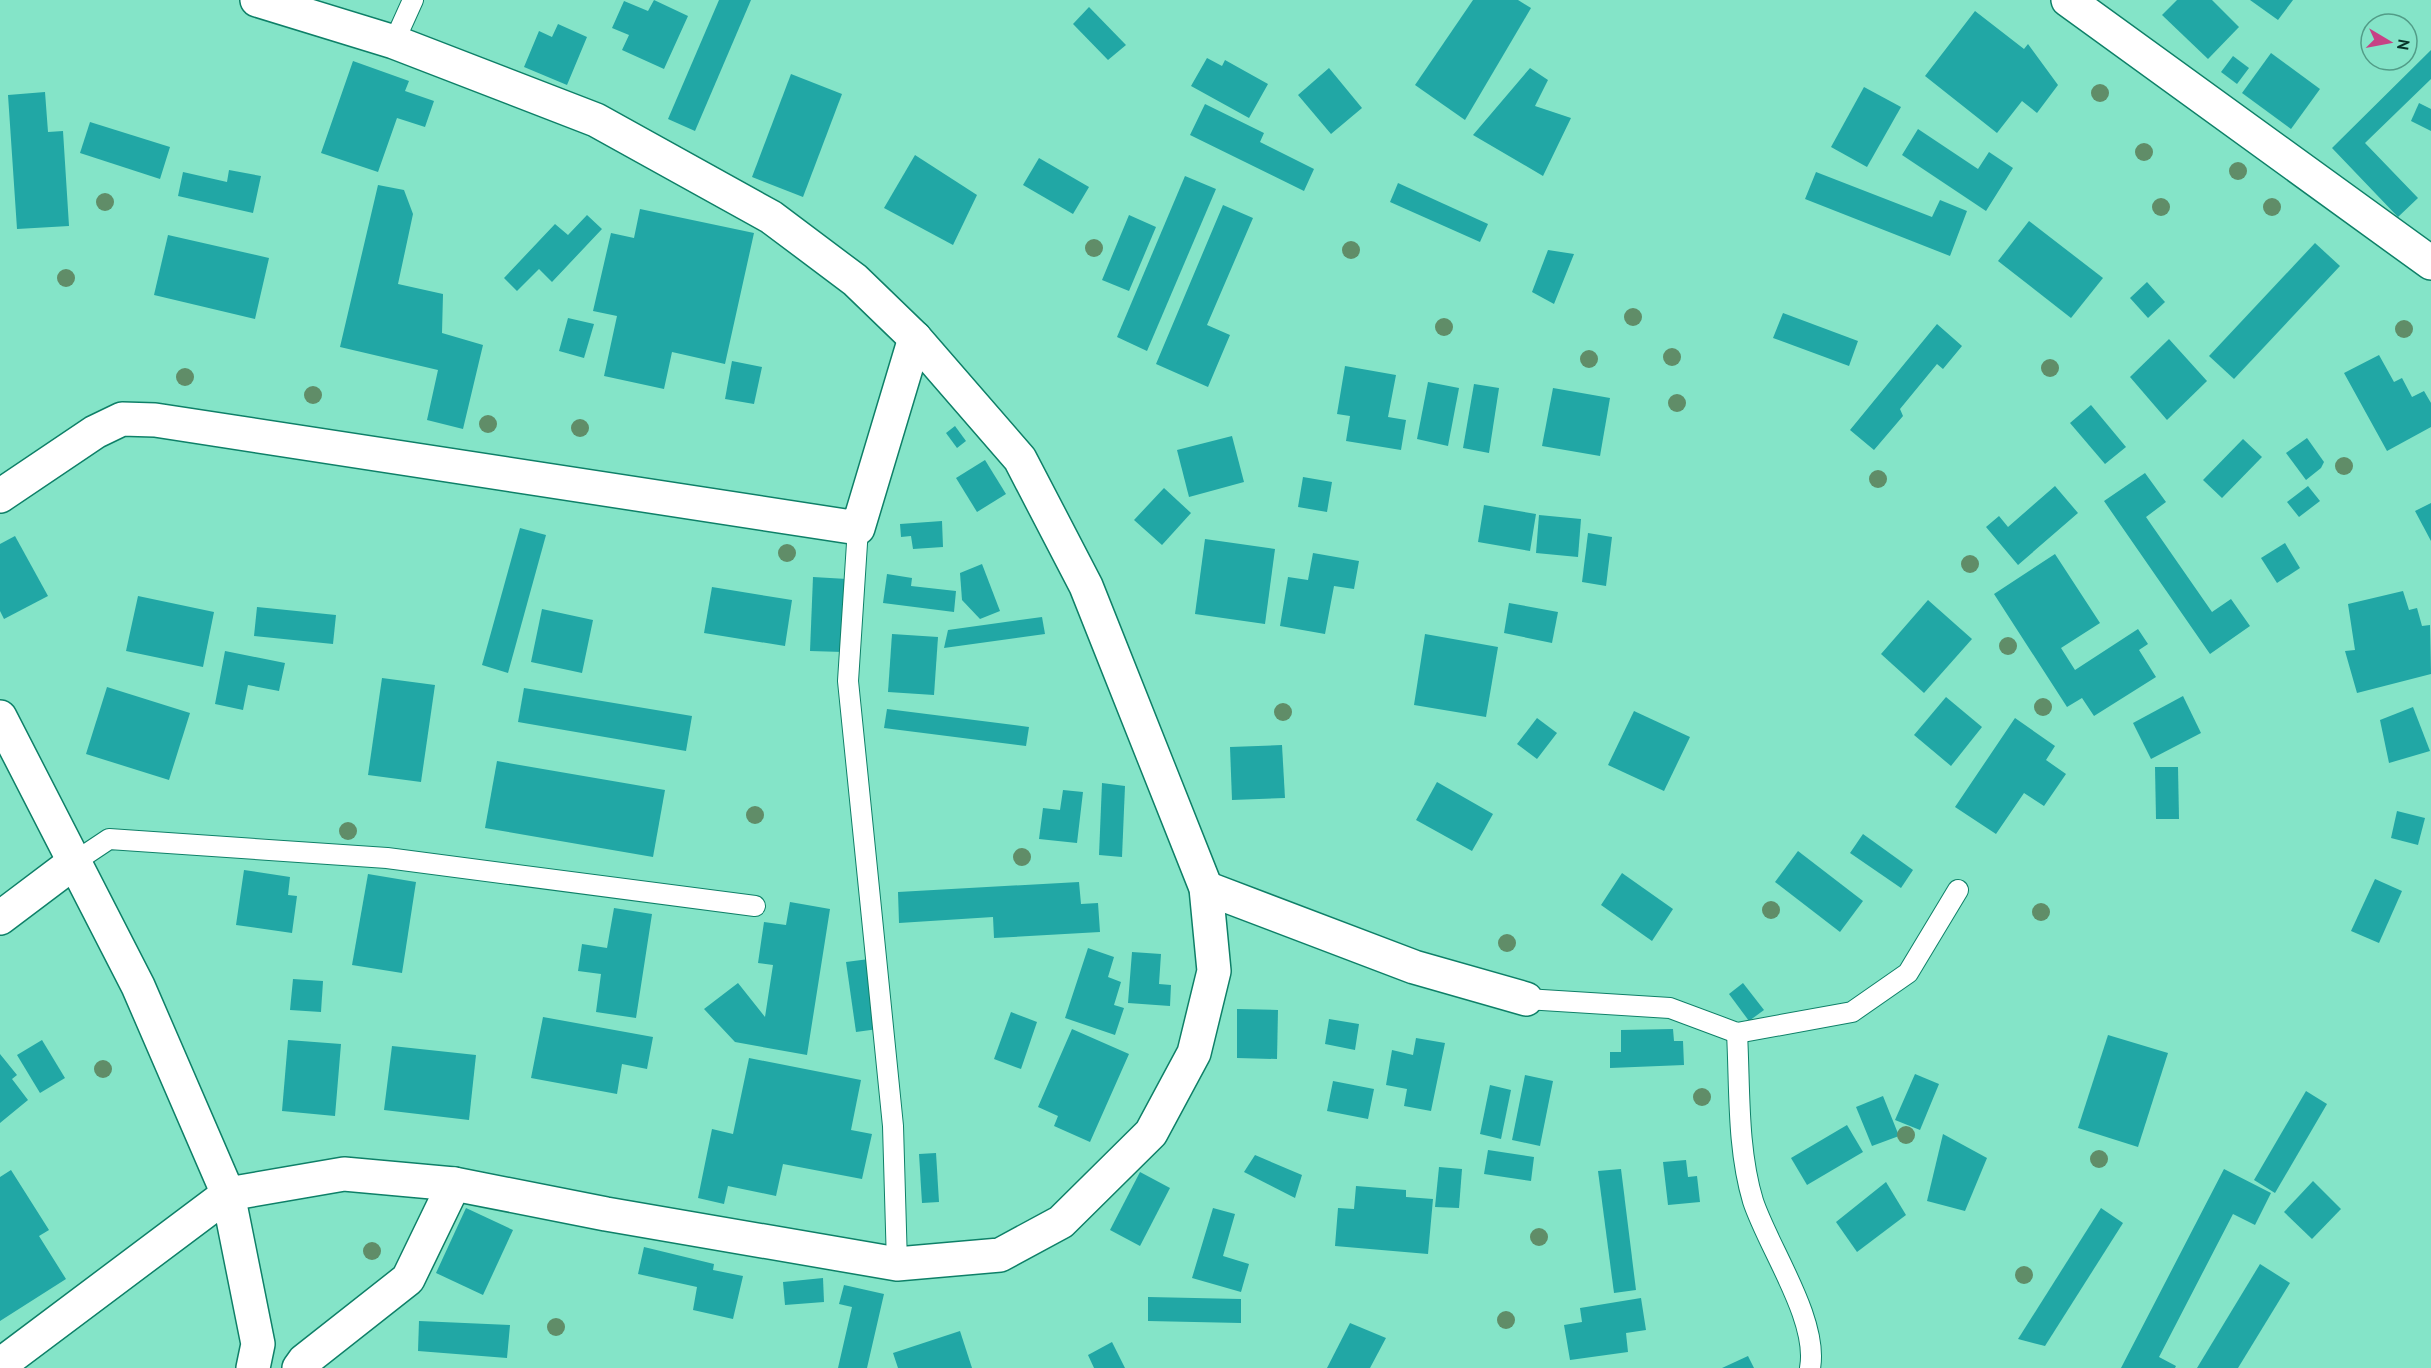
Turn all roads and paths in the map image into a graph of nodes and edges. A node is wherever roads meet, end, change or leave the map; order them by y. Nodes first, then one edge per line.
1 (256, 0) edge
2 (412, 0) edge
3 (2068, 0) edge
4 (394, 42) junction
5 (2431, 263) edge
6 (915, 338) junction
7 (0, 496) edge
8 (858, 528) junction
9 (0, 717) edge
10 (74, 863) junction
11 (1206, 888) junction
12 (1958, 890) dead end
13 (755, 906) dead end
14 (0, 918) edge
15 (1526, 999) joint
16 (1737, 1033) junction
17 (454, 1184) junction
18 (228, 1194) junction
19 (897, 1264) junction
20 (0, 1365) edge
21 (253, 1368) edge
22 (299, 1368) edge
23 (1810, 1368) edge

1 - 4 street
2 - 4 lane
3 - 5 street
4 - 6 street
6 - 8 street
6 - 11 street
7 - 8 street
8 - 19 lane
9 - 10 street
10 - 13 lane
10 - 14 street
10 - 18 street
11 - 15 street
11 - 19 street
12 - 16 lane
15 - 16 lane
16 - 23 lane
17 - 18 street
17 - 19 street
17 - 22 street
18 - 20 street
18 - 21 street

